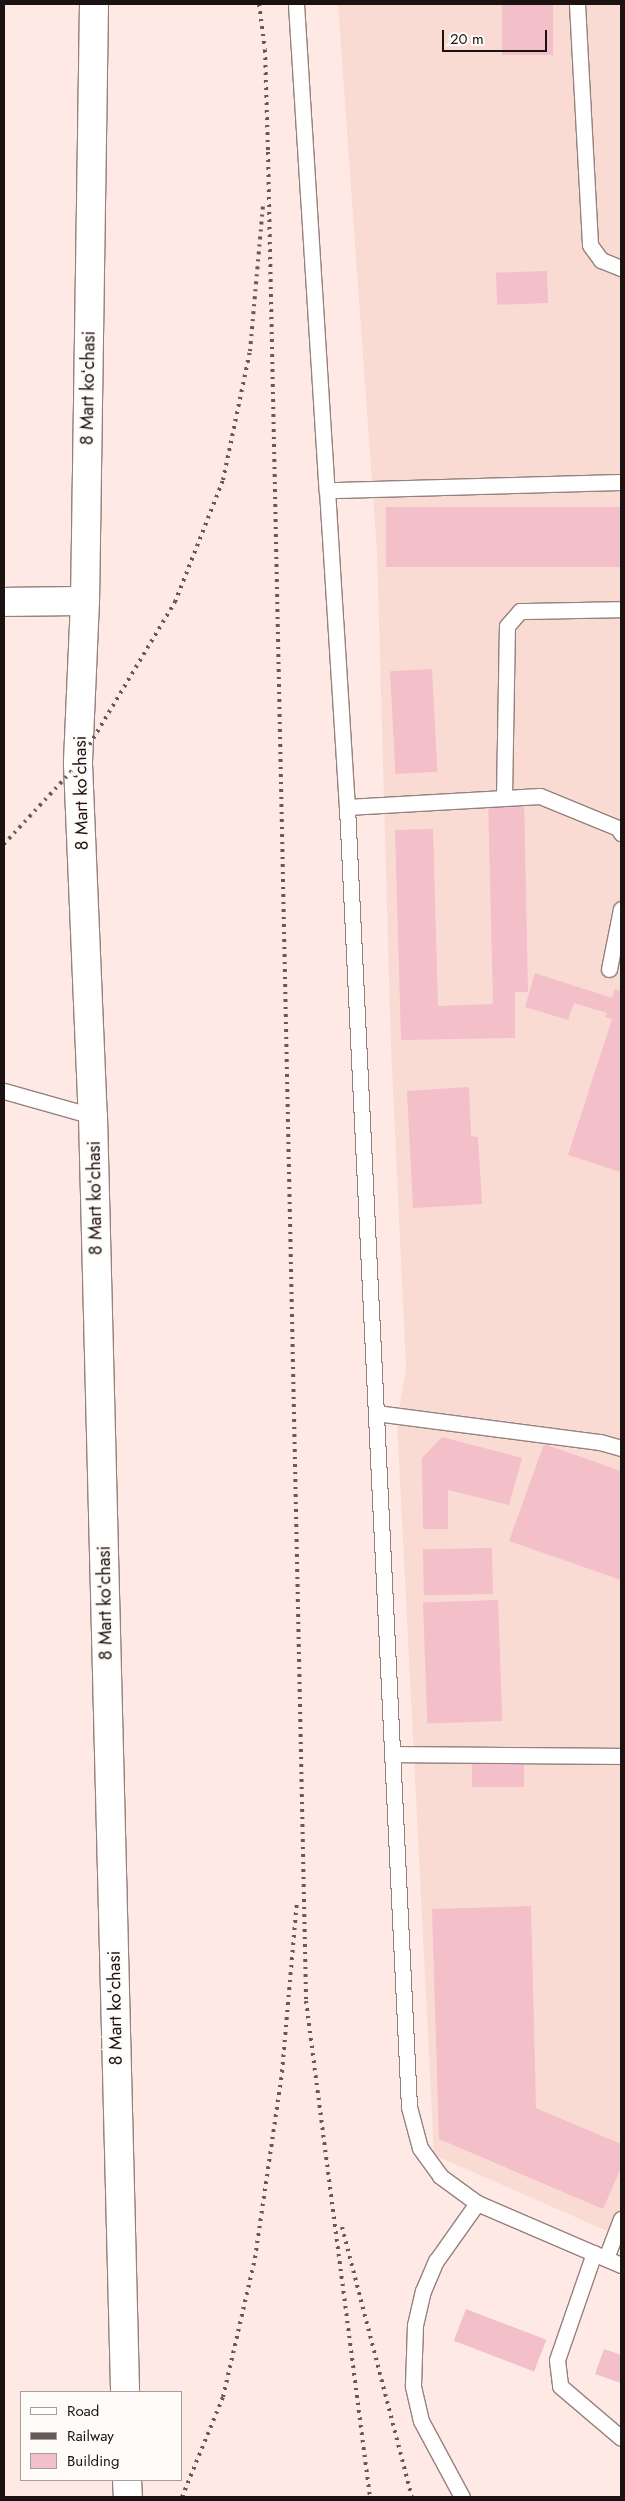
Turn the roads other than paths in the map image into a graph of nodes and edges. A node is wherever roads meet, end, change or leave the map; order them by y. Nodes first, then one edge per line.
1 (94, 4) edge
2 (296, 4) edge
3 (577, 4) edge
4 (621, 268) edge
5 (621, 482) edge
6 (327, 490) junction
7 (85, 601) junction
8 (4, 602) edge
9 (621, 609) edge
10 (504, 796) junction
11 (347, 807) junction
12 (621, 833) edge
13 (621, 909) edge
14 (609, 969) dead end
15 (4, 1092) edge
16 (92, 1116) junction
17 (376, 1413) junction
18 (621, 1448) edge
19 (392, 1754) junction
20 (621, 1756) edge
21 (477, 2203) junction
22 (621, 2219) edge
23 (600, 2256) junction
24 (621, 2265) edge
25 (125, 2391) edge
26 (621, 2438) edge
27 (127, 2481) edge
28 (128, 2497) edge
29 (462, 2497) edge

1 - 7 street, 8 Mart koʻchasi
2 - 6 lane
3 - 4 lane
5 - 6 lane
6 - 11 lane
7 - 8 street
7 - 16 street, 8 Mart koʻchasi
9 - 10 lane
10 - 11 lane
10 - 12 lane
11 - 17 lane
13 - 14 lane
15 - 16 lane
16 - 25 street, 8 Mart koʻchasi
17 - 18 lane
17 - 19 lane
19 - 20 lane
19 - 21 lane
21 - 23 lane
21 - 29 lane
22 - 23 lane
23 - 24 lane
23 - 26 lane
27 - 28 street

